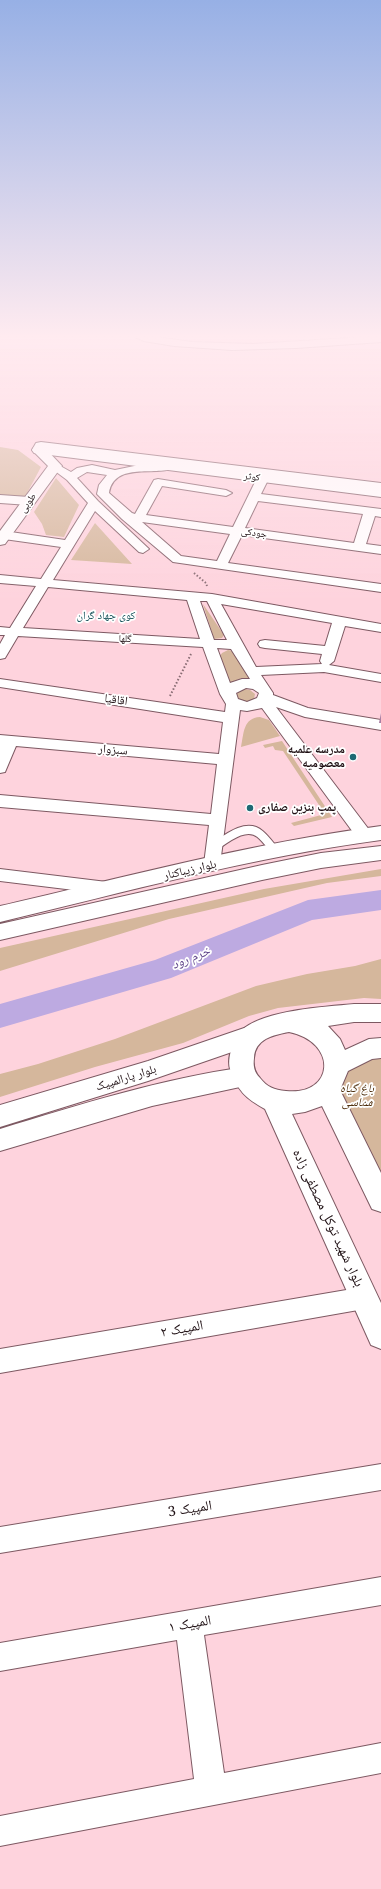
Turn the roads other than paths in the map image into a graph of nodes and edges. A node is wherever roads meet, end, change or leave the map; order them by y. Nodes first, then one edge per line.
1 (39, 450) junction
2 (55, 466) junction
3 (183, 468) junction
4 (116, 474) junction
5 (264, 475) junction
6 (71, 478) junction
7 (381, 487) edge
8 (226, 493) dead end
9 (381, 493) edge
10 (254, 497) junction
11 (0, 499) edge
12 (29, 501) junction
13 (94, 503) junction
14 (375, 513) edge
15 (132, 517) junction
16 (238, 531) junction
17 (2, 538) edge
18 (68, 544) junction
19 (359, 547) junction
20 (143, 549) dead end
21 (381, 550) edge
22 (221, 565) junction
23 (0, 579) edge
24 (44, 583) junction
25 (381, 588) edge
26 (192, 596) junction
27 (212, 598) junction
28 (340, 621) junction
29 (381, 628) edge
30 (7, 632) edge
31 (210, 644) junction
32 (264, 644) dead end
33 (236, 645) junction
34 (330, 650) junction
35 (0, 655) edge
36 (324, 668) junction
37 (252, 671) junction
38 (381, 678) edge
39 (0, 683) edge
40 (264, 696) junction
41 (231, 705) junction
42 (381, 725) edge
43 (5, 741) edge
44 (226, 760) junction
45 (0, 768) edge
46 (0, 801) edge
47 (218, 820) junction
48 (372, 834) edge
49 (336, 839) junction
50 (381, 853) edge
51 (213, 856) junction
52 (346, 857) junction
53 (0, 875) edge
54 (107, 888) junction
55 (0, 914) edge
56 (0, 932) edge
57 (381, 1013) edge
58 (289, 1022) junction
59 (250, 1036) junction
60 (381, 1048) edge
61 (337, 1065) junction
62 (245, 1077) junction
63 (327, 1090) junction
64 (274, 1101) junction
65 (0, 1116) edge
66 (0, 1140) edge
67 (381, 1200) edge
68 (364, 1298) junction
69 (381, 1335) edge
70 (0, 1361) edge
71 (381, 1477) edge
72 (0, 1540) edge
73 (381, 1591) edge
74 (189, 1624) junction
75 (0, 1657) edge
76 (381, 1758) edge
77 (211, 1791) junction
78 (0, 1831) edge

1 - 2 main road
1 - 3 main road, کوثر
1 - 5 main road, کوثر
2 - 6 street
2 - 12 main road, طوبی
3 - 4 street
3 - 5 main road, کوثر
4 - 6 street
4 - 15 street
5 - 7 main road, کوثر
5 - 9 main road, کوثر
5 - 10 street
6 - 13 street
8 - 15 street
10 - 14 street
10 - 16 street
11 - 12 street
12 - 17 main road, طوبی
13 - 18 street
13 - 20 street
14 - 19 street
15 - 16 street, جودکی
15 - 22 street
16 - 19 street, جودکی
16 - 22 street
17 - 18 street
18 - 24 street
19 - 21 street, جودکی
22 - 25 street
23 - 24 street
24 - 26 street
24 - 30 street
26 - 27 street
26 - 31 street
27 - 28 street
27 - 33 street
28 - 29 street
28 - 34 street
30 - 31 street, گلها
30 - 35 street
31 - 33 street, گلها
31 - 41 street
32 - 34 street
33 - 37 street
34 - 36 street
36 - 37 street
36 - 38 street
37 - 40 street
39 - 41 street, اقاقیا
40 - 41 street
40 - 41 street
40 - 42 street
40 - 48 street
41 - 44 street
43 - 44 street, سبزوار
43 - 45 street
44 - 47 street
46 - 47 street
47 - 51 street
48 - 49 main road, بلوار زیباکنار
49 - 51 main road, بلوار زیباکنار
49 - 52 main road
50 - 52 main road, بلوار زیباکنار
51 - 54 main road, بلوار زیباکنار
52 - 56 main road, بلوار زیباکنار
53 - 54 street
54 - 55 main road, بلوار زیباکنار
57 - 58 main road
58 - 59 main road
58 - 61 main road
59 - 62 main road
59 - 65 main road, بلوار پارالمپیک
60 - 61 main road
61 - 63 main road
62 - 64 main road
62 - 66 main road, بلوار پارالمپیک
63 - 64 main road
63 - 67 main road
64 - 68 main road, بلوار شهید توکل مصطفی زاده
68 - 69 main road, بلوار شهید توکل مصطفی زاده
68 - 70 street, المپیک ۲
71 - 72 street, المپیک 3
73 - 74 street, المپیک ۱
74 - 75 street, المپیک ۱
74 - 77 street
76 - 77 street
77 - 78 street

